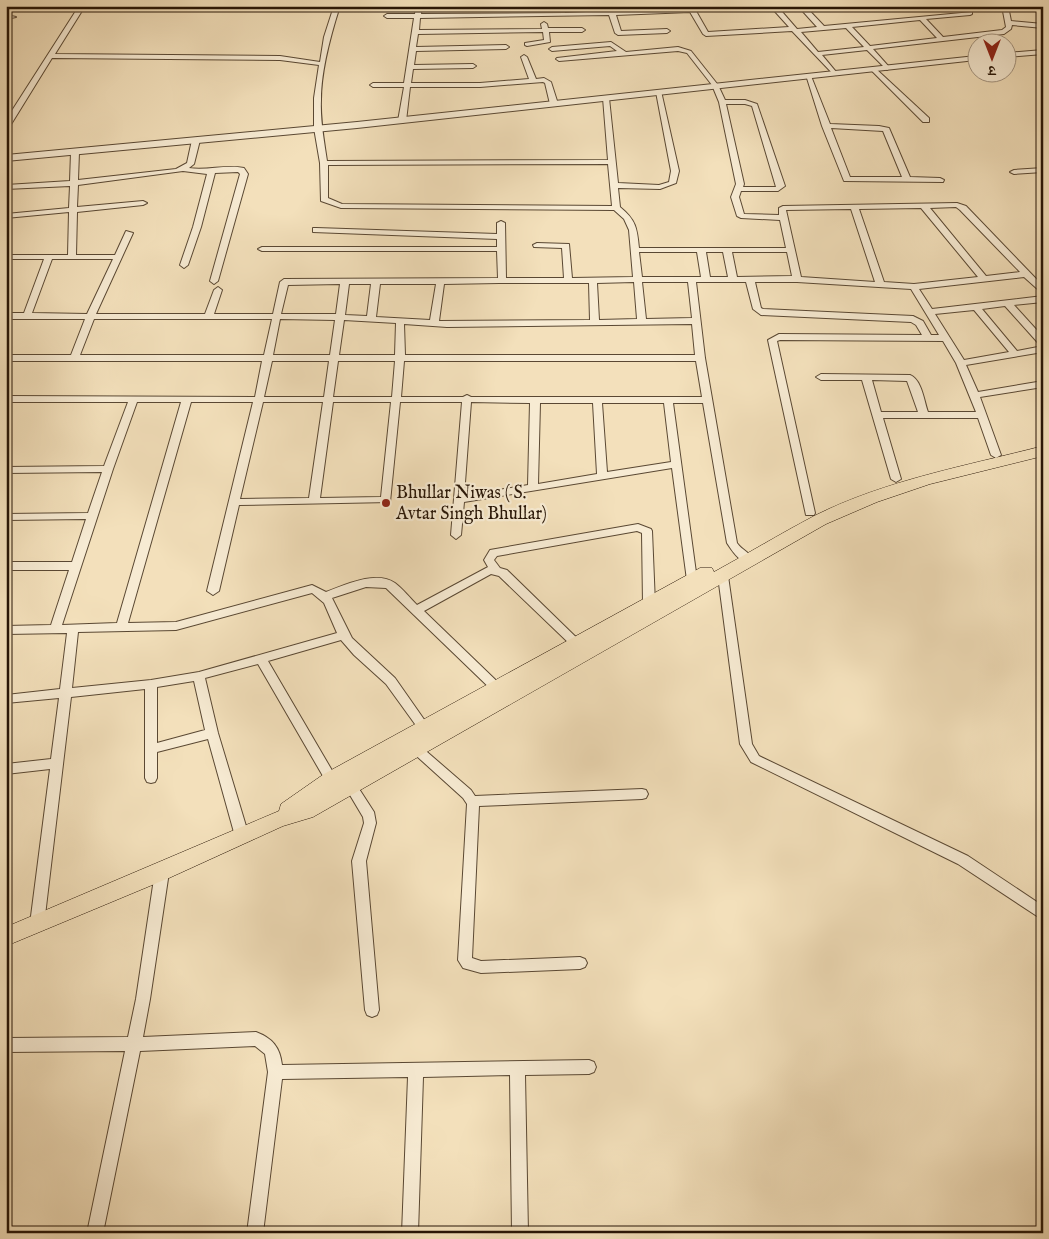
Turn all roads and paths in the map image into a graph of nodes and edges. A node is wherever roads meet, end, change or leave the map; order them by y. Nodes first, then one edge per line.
1 (82, 6) edge
2 (337, 6) edge
3 (419, 6) edge
4 (484, 6) edge
5 (563, 6) edge
6 (711, 6) edge
7 (773, 6) edge
8 (801, 6) edge
9 (1005, 6) edge
10 (599, 10) edge
11 (692, 10) junction
12 (612, 13) junction
13 (970, 13) dead end
14 (542, 15) junction
15 (565, 15) junction
16 (387, 16) dead end
17 (418, 16) junction
18 (484, 16) junction
19 (922, 19) junction
20 (1008, 23) junction
21 (848, 26) junction
22 (1043, 26) edge
23 (823, 29) junction
24 (545, 30) junction
25 (582, 30) dead end
26 (794, 30) junction
27 (667, 31) dead end
28 (416, 32) junction
29 (942, 40) junction
30 (527, 44) dead end
31 (506, 47) dead end
32 (869, 48) junction
33 (414, 49) junction
34 (552, 49) dead end
35 (1043, 52) edge
36 (624, 53) junction
37 (817, 54) junction
38 (1016, 54) edge
39 (52, 56) junction
40 (524, 57) dead end
41 (559, 59) dead end
42 (966, 59) edge
43 (323, 64) junction
44 (473, 66) dead end
45 (411, 67) junction
46 (887, 68) junction
47 (873, 69) junction
48 (834, 73) junction
49 (808, 76) junction
50 (533, 81) junction
51 (373, 85) dead end
52 (408, 86) junction
53 (715, 86) junction
54 (659, 92) junction
55 (606, 98) junction
56 (722, 102) junction
57 (554, 104) junction
58 (926, 120) dead end
59 (402, 121) junction
60 (6, 126) edge
61 (826, 126) junction
62 (318, 128) junction
63 (196, 140) junction
64 (75, 152) junction
65 (6, 158) edge
66 (610, 162) junction
67 (324, 163) junction
68 (183, 169) junction
69 (1043, 170) edge
70 (212, 171) junction
71 (1014, 172) dead end
72 (907, 180) junction
73 (940, 180) dead end
74 (76, 183) junction
75 (614, 185) junction
76 (6, 187) edge
77 (739, 190) junction
78 (143, 202) dead end
79 (924, 206) junction
80 (616, 208) junction
81 (855, 208) junction
82 (73, 210) junction
83 (6, 216) edge
84 (784, 218) junction
85 (501, 223) dead end
86 (316, 230) dead end
87 (129, 233) dead end
88 (501, 236) junction
89 (537, 245) dead end
90 (262, 249) dead end
91 (501, 249) junction
92 (635, 250) junction
93 (701, 250) junction
94 (727, 250) junction
95 (790, 250) junction
96 (72, 256) junction
97 (119, 256) junction
98 (6, 257) edge
99 (50, 257) junction
100 (184, 265) dead end
101 (1025, 274) junction
102 (750, 279) junction
103 (797, 279) junction
104 (984, 279) junction
105 (692, 280) junction
106 (706, 280) junction
107 (733, 280) junction
108 (568, 281) junction
109 (593, 281) junction
110 (637, 281) junction
111 (345, 282) junction
112 (376, 282) junction
113 (502, 282) junction
114 (440, 283) junction
115 (880, 284) junction
116 (914, 286) junction
117 (1043, 291) edge
118 (1043, 299) edge
119 (1007, 303) junction
120 (976, 307) junction
121 (930, 312) junction
122 (6, 316) edge
123 (27, 316) junction
124 (90, 317) junction
125 (341, 317) junction
126 (208, 318) junction
127 (276, 318) junction
128 (371, 318) junction
129 (400, 320) junction
130 (697, 321) junction
131 (594, 322) junction
132 (642, 322) junction
133 (434, 323) junction
134 (927, 338) junction
135 (947, 338) junction
136 (1043, 343) edge
137 (1043, 349) edge
138 (1015, 354) junction
139 (6, 358) edge
140 (74, 358) junction
141 (268, 358) junction
142 (700, 358) junction
143 (334, 359) junction
144 (400, 359) junction
145 (961, 363) junction
146 (821, 377) dead end
147 (866, 377) junction
148 (1043, 384) edge
149 (975, 395) junction
150 (134, 398) junction
151 (187, 398) junction
152 (259, 398) junction
153 (330, 398) junction
154 (395, 398) junction
155 (467, 398) junction
156 (6, 399) edge
157 (535, 399) junction
158 (597, 399) junction
159 (668, 400) junction
160 (707, 400) junction
161 (877, 415) junction
162 (924, 415) junction
163 (982, 415) junction
164 (1043, 441) edge
165 (1043, 452) edge
166 (996, 455) junction
167 (677, 464) junction
168 (108, 469) junction
169 (6, 470) edge
170 (602, 476) junction
171 (896, 479) junction
172 (533, 488) junction
173 (458, 500) junction
174 (314, 501) junction
175 (235, 502) junction
176 (810, 513) junction
177 (92, 516) junction
178 (6, 517) edge
179 (456, 535) dead end
180 (744, 557) junction
181 (6, 566) edge
182 (75, 566) junction
183 (495, 570) junction
184 (723, 576) junction
185 (692, 580) junction
186 (213, 591) dead end
187 (325, 596) junction
188 (649, 604) junction
189 (415, 611) junction
190 (122, 628) junction
191 (55, 629) junction
192 (73, 629) junction
193 (6, 630) edge
194 (344, 635) junction
195 (577, 644) junction
196 (261, 659) junction
197 (200, 676) junction
198 (151, 684) junction
199 (66, 692) junction
200 (502, 693) junction
201 (6, 699) edge
202 (424, 728) junction
203 (212, 733) junction
204 (415, 748) junction
205 (151, 749) junction
206 (58, 763) junction
207 (6, 770) edge
208 (150, 778) dead end
209 (331, 779) junction
210 (350, 785) junction
211 (642, 794) dead end
212 (472, 801) junction
213 (276, 820) junction
214 (242, 836) junction
215 (162, 872) junction
216 (1043, 914) edge
217 (37, 924) junction
218 (6, 937) edge
219 (580, 963) dead end
220 (372, 1010) dead end
221 (133, 1044) junction
222 (6, 1045) edge
223 (589, 1067) dead end
224 (517, 1068) junction
225 (416, 1070) junction
226 (275, 1072) junction
227 (96, 1233) edge
228 (255, 1233) edge
229 (410, 1233) edge
230 (520, 1233) edge

1 - 39 street
2 - 43 street
3 - 17 street
4 - 18 street
5 - 15 street
6 - 11 street
7 - 26 street
8 - 23 street
9 - 20 street
10 - 12 street
10 - 15 street
11 - 12 street
11 - 26 street
12 - 27 street
13 - 19 street
14 - 15 street
14 - 18 street
14 - 24 street
16 - 17 street
17 - 18 street
17 - 28 street
19 - 21 street
19 - 29 street
20 - 22 street
20 - 29 street
21 - 23 street
21 - 32 street
23 - 26 street
24 - 25 street
24 - 28 street
24 - 30 street
26 - 37 street
28 - 33 street
29 - 32 street
31 - 33 street
32 - 37 street
32 - 46 street
33 - 45 street
34 - 36 street
35 - 38 street
36 - 41 street
36 - 53 street
37 - 48 street
39 - 43 street
39 - 60 street
40 - 50 street
42 - 46 street
43 - 62 street
44 - 45 street
45 - 52 street
46 - 47 street
47 - 48 street
47 - 58 street
48 - 49 street
49 - 53 street
49 - 61 street
50 - 52 street
50 - 57 street
51 - 52 street
52 - 59 street
53 - 54 street
53 - 56 street
54 - 55 street
54 - 75 street
55 - 57 street
55 - 66 street
56 - 77 street
56 - 77 street
57 - 59 street
59 - 62 street
61 - 72 street
61 - 72 street
62 - 63 street
62 - 67 street
63 - 64 street
63 - 68 street
64 - 65 street
64 - 74 street
66 - 67 street
66 - 75 street
67 - 80 street
68 - 70 street
68 - 74 street
69 - 71 street
70 - 100 street
70 - 126 street
72 - 73 street
74 - 76 street
74 - 82 street
75 - 80 street
77 - 84 street
78 - 82 street
79 - 81 street
79 - 101 street
79 - 104 street
80 - 92 street
81 - 84 street
81 - 115 street
82 - 83 street
82 - 96 street
84 - 95 street
85 - 88 street
86 - 88 street
87 - 97 street
88 - 91 street
89 - 108 street
90 - 91 street
91 - 113 street
92 - 93 street
92 - 110 street
93 - 94 street
93 - 106 street
94 - 95 street
94 - 107 street
95 - 103 street
96 - 97 street
96 - 99 street
97 - 124 street
98 - 99 street
99 - 123 street
101 - 104 street
101 - 117 street
102 - 103 street
102 - 107 street
102 - 134 street
103 - 115 street
104 - 116 street
105 - 106 street
105 - 110 street
105 - 130 street
106 - 107 street
108 - 109 street
108 - 113 street
109 - 110 street
109 - 131 street
110 - 132 street
111 - 112 street
111 - 125 street
111 - 127 street
112 - 114 street
112 - 128 street
113 - 114 street
114 - 133 street
115 - 116 street
116 - 121 street
118 - 119 street
119 - 120 street
119 - 136 street
120 - 121 street
120 - 138 street
121 - 135 street
122 - 123 street
123 - 124 street
124 - 126 street
124 - 140 street
125 - 127 street
125 - 128 street
125 - 143 street
126 - 127 street
127 - 141 street
128 - 129 street
129 - 133 street
129 - 144 street
130 - 132 street
130 - 142 street
131 - 132 street
131 - 133 street
134 - 135 street
134 - 176 street
135 - 145 street
137 - 138 street
138 - 145 street
139 - 140 street
140 - 141 street
141 - 143 street
141 - 152 street
142 - 144 street
142 - 160 street
143 - 144 street
143 - 153 street
144 - 154 street
145 - 149 street
146 - 147 street
147 - 161 street
147 - 162 street
148 - 149 street
149 - 163 street
150 - 151 street
150 - 156 street
150 - 168 street
151 - 152 street
151 - 190 street
152 - 153 street
152 - 175 street
153 - 154 street
153 - 174 street
154 - 155 street
154 - 174 street
155 - 157 street
155 - 173 street
157 - 158 street
157 - 172 street
158 - 159 street
158 - 170 street
159 - 160 street
159 - 167 street
160 - 180 street
161 - 162 street
161 - 171 street
162 - 163 street
163 - 166 street
164 - 166 highway
165 - 180 highway
166 - 171 highway
167 - 170 street
167 - 185 street
168 - 169 street
168 - 177 street
170 - 172 street
171 - 176 highway
172 - 173 street
173 - 179 street
174 - 175 street
175 - 186 street
176 - 180 highway
177 - 178 street
177 - 182 street
180 - 184 highway
180 - 185 highway
181 - 182 street
182 - 191 street
183 - 188 street
183 - 189 street
183 - 195 street
184 - 200 highway
184 - 216 street
185 - 188 highway
187 - 189 street
187 - 190 street
187 - 194 street
188 - 195 highway
189 - 200 street
190 - 192 street
191 - 192 street
191 - 193 street
192 - 199 street
194 - 196 street
194 - 202 street
195 - 200 highway
196 - 197 street
196 - 209 street
197 - 198 street
197 - 203 street
198 - 199 street
198 - 205 street
199 - 201 street
199 - 206 street
200 - 202 highway
200 - 204 highway
202 - 209 highway
203 - 205 street
203 - 214 street
204 - 210 highway
204 - 212 street
205 - 208 street
206 - 207 street
206 - 217 street
209 - 213 highway
210 - 213 highway
210 - 220 street
211 - 212 street
212 - 219 street
213 - 214 highway
214 - 215 highway
215 - 217 highway
215 - 221 street
217 - 218 highway
221 - 222 street
221 - 226 street
221 - 227 street
223 - 224 street
224 - 225 street
224 - 230 street
225 - 226 street
225 - 229 street
226 - 228 street

